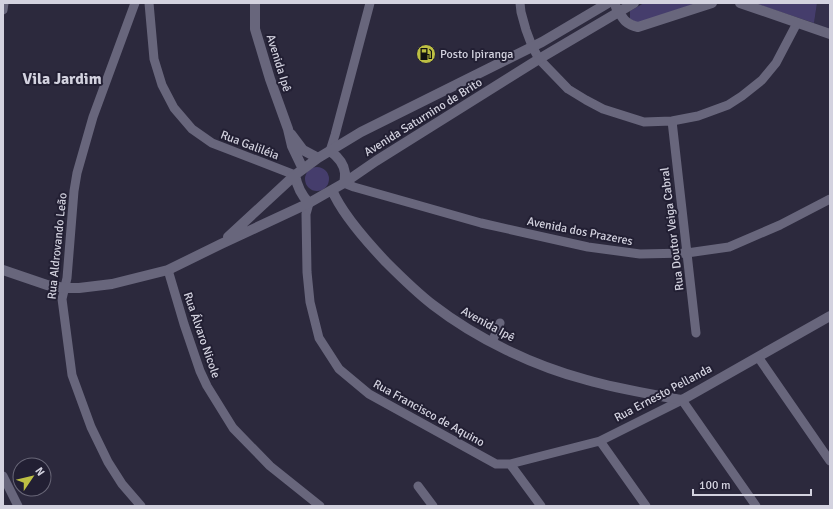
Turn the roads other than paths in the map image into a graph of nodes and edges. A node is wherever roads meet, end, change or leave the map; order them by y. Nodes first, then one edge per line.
1 (4, 3) edge
2 (135, 3) edge
3 (149, 3) edge
4 (255, 3) edge
5 (370, 3) edge
6 (520, 3) edge
7 (608, 3) edge
8 (614, 3) edge
9 (634, 3) edge
10 (712, 3) edge
11 (740, 3) edge
12 (3, 10) edge
13 (619, 12) junction
14 (797, 23) junction
15 (830, 34) edge
16 (532, 46) junction
17 (539, 59) junction
18 (672, 121) junction
19 (288, 129) junction
20 (330, 151) junction
21 (318, 158) junction
22 (299, 172) junction
23 (344, 183) junction
24 (332, 190) junction
25 (830, 199) edge
26 (308, 203) junction
27 (221, 244) junction
28 (687, 253) junction
29 (3, 270) edge
30 (168, 270) junction
31 (65, 288) junction
32 (830, 316) edge
33 (500, 323) dead end
34 (696, 334) dead end
35 (492, 342) junction
36 (758, 357) junction
37 (682, 400) junction
38 (600, 440) junction
39 (830, 461) edge
40 (496, 464) joint
41 (510, 464) junction
42 (3, 476) edge
43 (418, 486) dead end
44 (18, 506) edge
45 (141, 506) edge
46 (320, 506) edge
47 (433, 506) edge
48 (542, 506) edge
49 (646, 506) edge
50 (756, 506) edge

1 - 12 street
2 - 31 street, Rua Aldrovando Leão
3 - 22 street, Rua Galiléia
4 - 19 main road, Avenida Ipê
5 - 20 street
6 - 16 street
7 - 16 main road, Avenida Saturnino de Brito
8 - 13 main road
9 - 13 main road, Avenida Saturnino de Brito
10 - 13 main road
11 - 14 main road
13 - 17 main road, Avenida Saturnino de Brito
14 - 15 main road
14 - 18 street
16 - 17 street
16 - 20 main road, Avenida Saturnino de Brito
17 - 18 street
17 - 23 main road, Avenida Saturnino de Brito
18 - 28 street, Rua Doutor Veiga Cabral
19 - 21 main road, Avenida Ipê
19 - 22 main road, Avenida Ipê
20 - 21 main road, Avenida Saturnino de Brito
20 - 23 main road
21 - 22 main road, Avenida Saturnino de Brito
22 - 26 main road, Avenida Ipê
22 - 27 main road, Avenida Saturnino de Brito
23 - 24 main road, Avenida Saturnino de Brito
23 - 28 street, Avenida dos Prazeres
24 - 26 main road, Avenida Saturnino de Brito
24 - 35 main road, Avenida Ipê
25 - 28 street, Avenida dos Prazeres
26 - 27 main road, Avenida Saturnino de Brito
26 - 40 street, Rua Francisco de Aquino
27 - 30 main road, Avenida Saturnino de Brito
28 - 34 street, Rua Doutor Veiga Cabral
29 - 31 main road, Avenida Saturnino de Brito
30 - 31 main road, Avenida Saturnino de Brito
30 - 46 street, Rua Álvaro Nicole
31 - 45 street, Rua Aldrovando Leão
32 - 36 main road, Rua Ernesto Pellanda
33 - 35 street
35 - 37 main road, Avenida Ipê
36 - 37 main road, Rua Ernesto Pellanda
36 - 39 street
37 - 38 street, Rua Ernesto Pellanda
37 - 50 street
38 - 41 street, Rua Ernesto Pellanda
38 - 49 street
40 - 41 street, Rua Ernesto Pellanda
41 - 48 street
42 - 44 street
43 - 47 street

